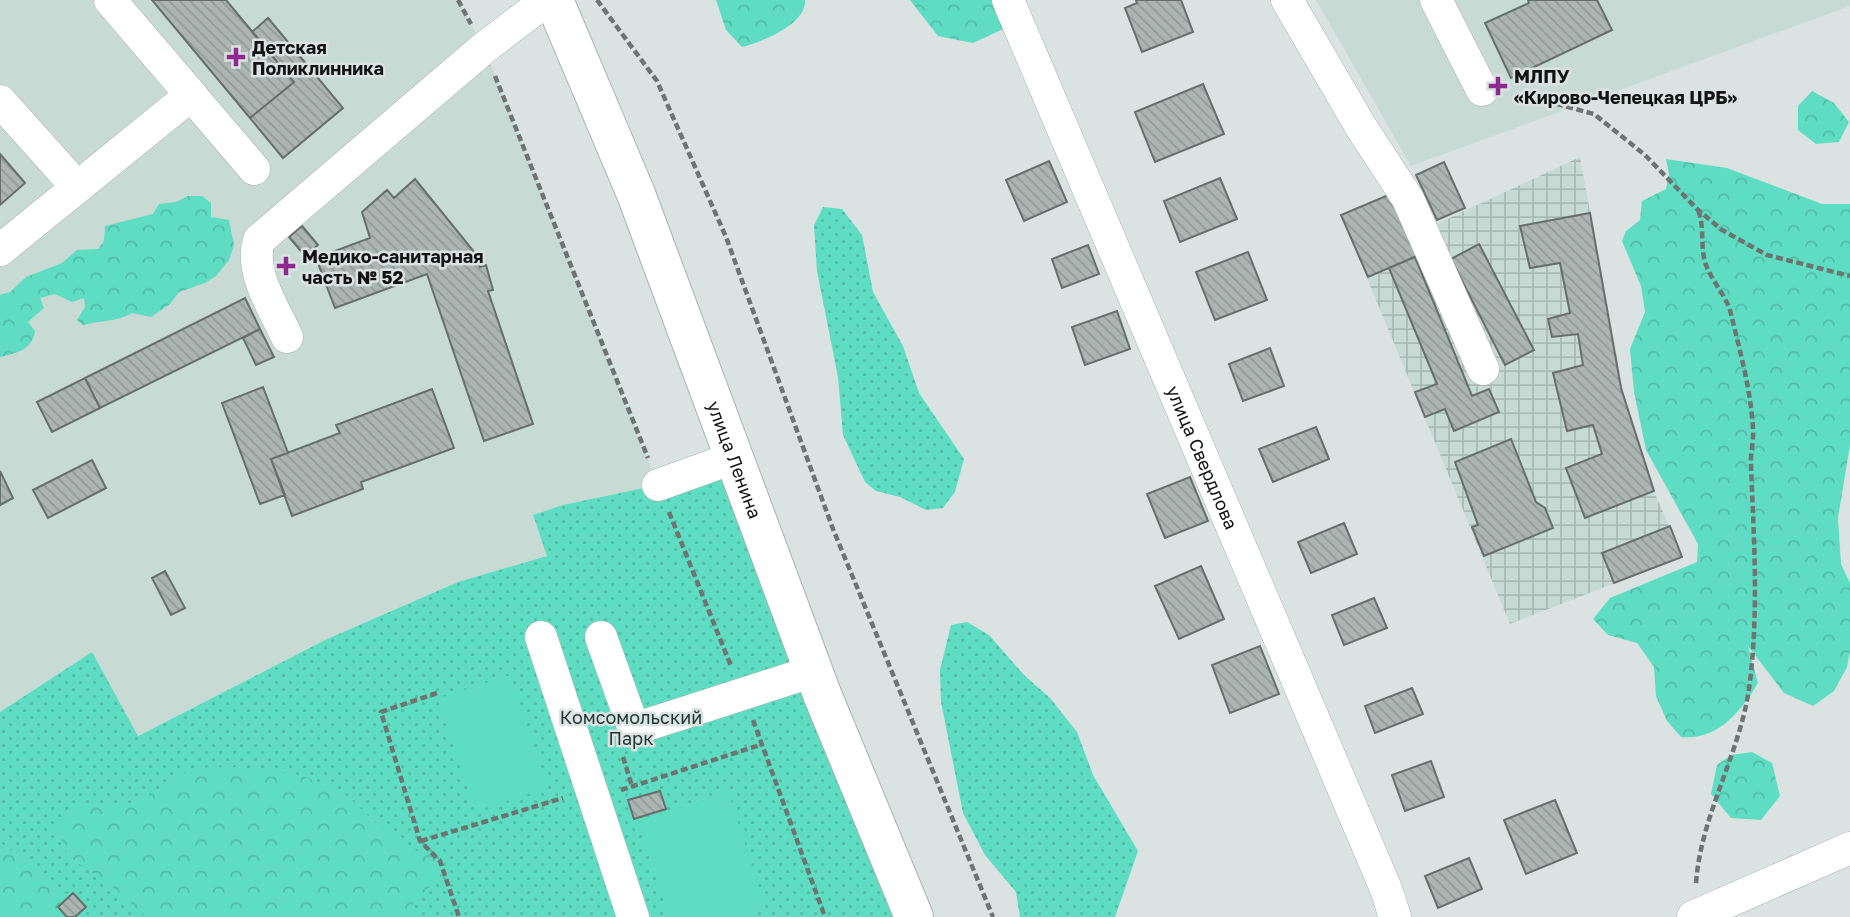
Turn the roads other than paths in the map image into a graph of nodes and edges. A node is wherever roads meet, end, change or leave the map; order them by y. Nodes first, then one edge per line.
1 (110, 0) edge
2 (547, 0) edge
3 (554, 0) edge
4 (1008, 0) edge
5 (1287, 0) edge
6 (1436, 0) edge
7 (1482, 90) dead end
8 (191, 95) junction
9 (0, 101) edge
10 (254, 169) dead end
11 (77, 187) junction
12 (0, 250) edge
13 (287, 337) dead end
14 (1483, 369) dead end
15 (736, 457) junction
16 (658, 485) dead end
17 (541, 637) dead end
18 (601, 637) dead end
19 (814, 671) junction
20 (1850, 848) edge
21 (1695, 916) edge
22 (633, 917) edge
23 (914, 917) edge
24 (1395, 917) edge

1 - 8 street
2 - 13 street
3 - 15 main road, улица Ленина
4 - 24 street, улица Свердлова
5 - 14 street
6 - 7 street
8 - 10 street
8 - 11 street
9 - 11 street
11 - 12 street
15 - 16 street
15 - 19 main road, улица Ленина
17 - 22 street
18 - 19 street
19 - 23 main road, улица Ленина
20 - 21 street

